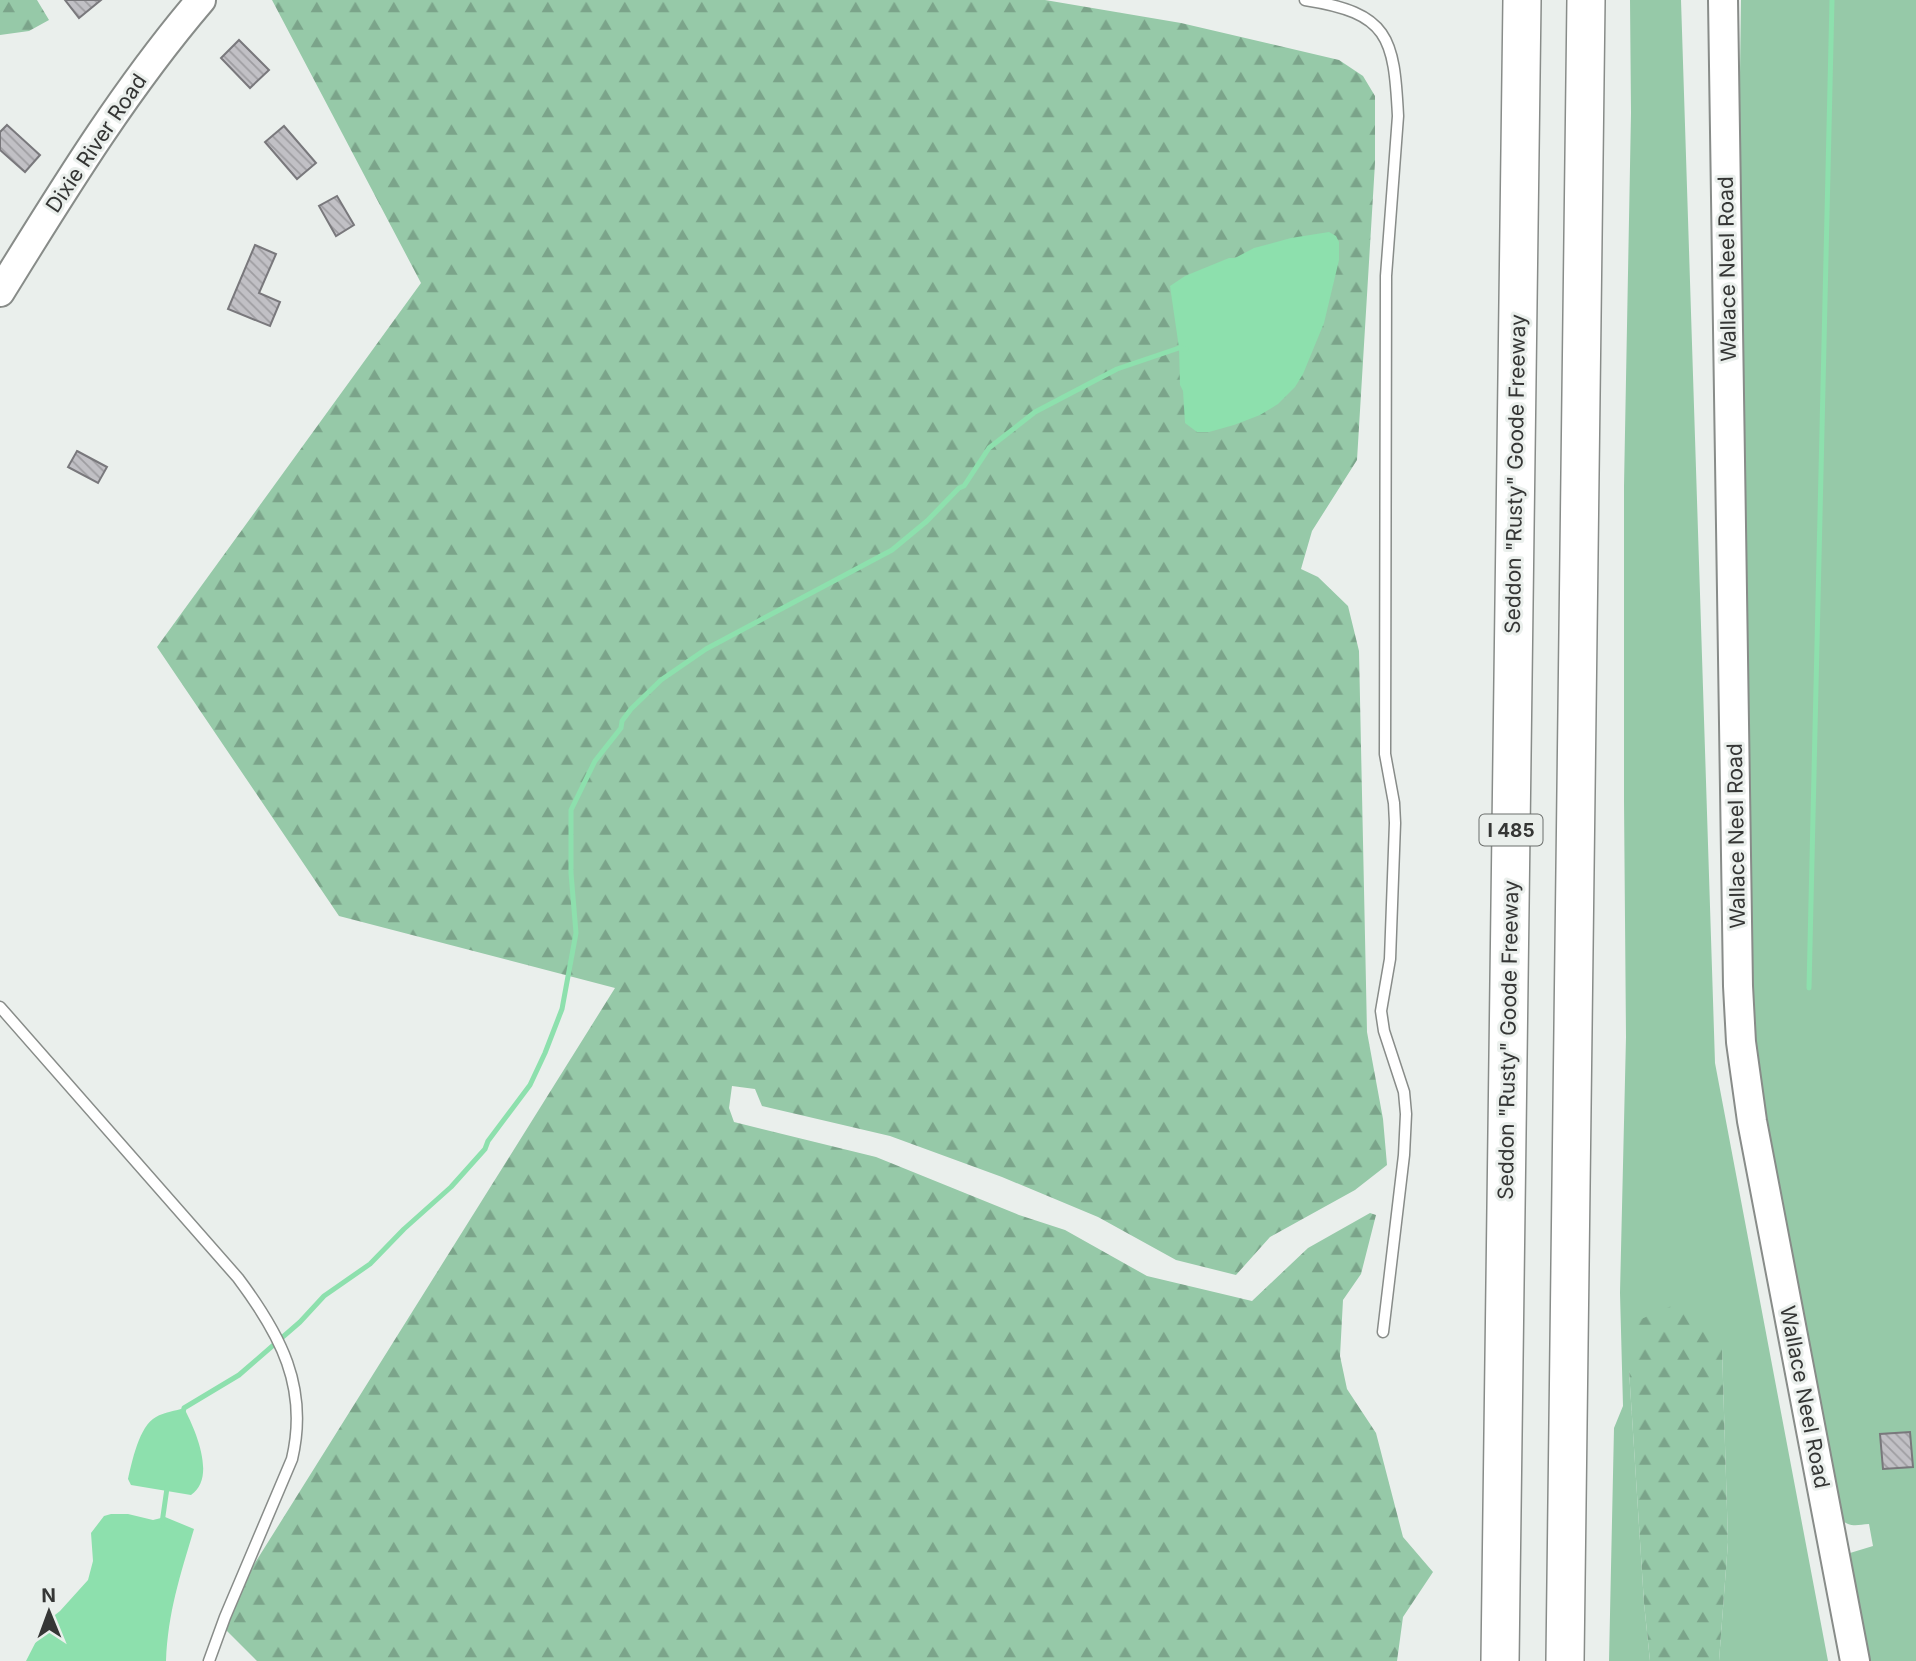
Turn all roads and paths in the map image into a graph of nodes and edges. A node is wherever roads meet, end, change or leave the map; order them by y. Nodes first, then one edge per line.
1 (201, 0) edge
2 (1305, 0) edge
3 (1522, 0) edge
4 (1586, 0) edge
5 (1723, 0) edge
6 (0, 292) edge
7 (0, 1007) edge
8 (1383, 1332) dead end
9 (209, 1661) edge
10 (1500, 1661) edge
11 (1564, 1661) edge
12 (1855, 1661) edge

1 - 6 street, Dixie River Road
2 - 8 lane
3 - 10 highway, Seddon "Rusty" Goode Freeway / I 485
4 - 11 highway
5 - 12 street, Wallace Neel Road
7 - 9 lane

